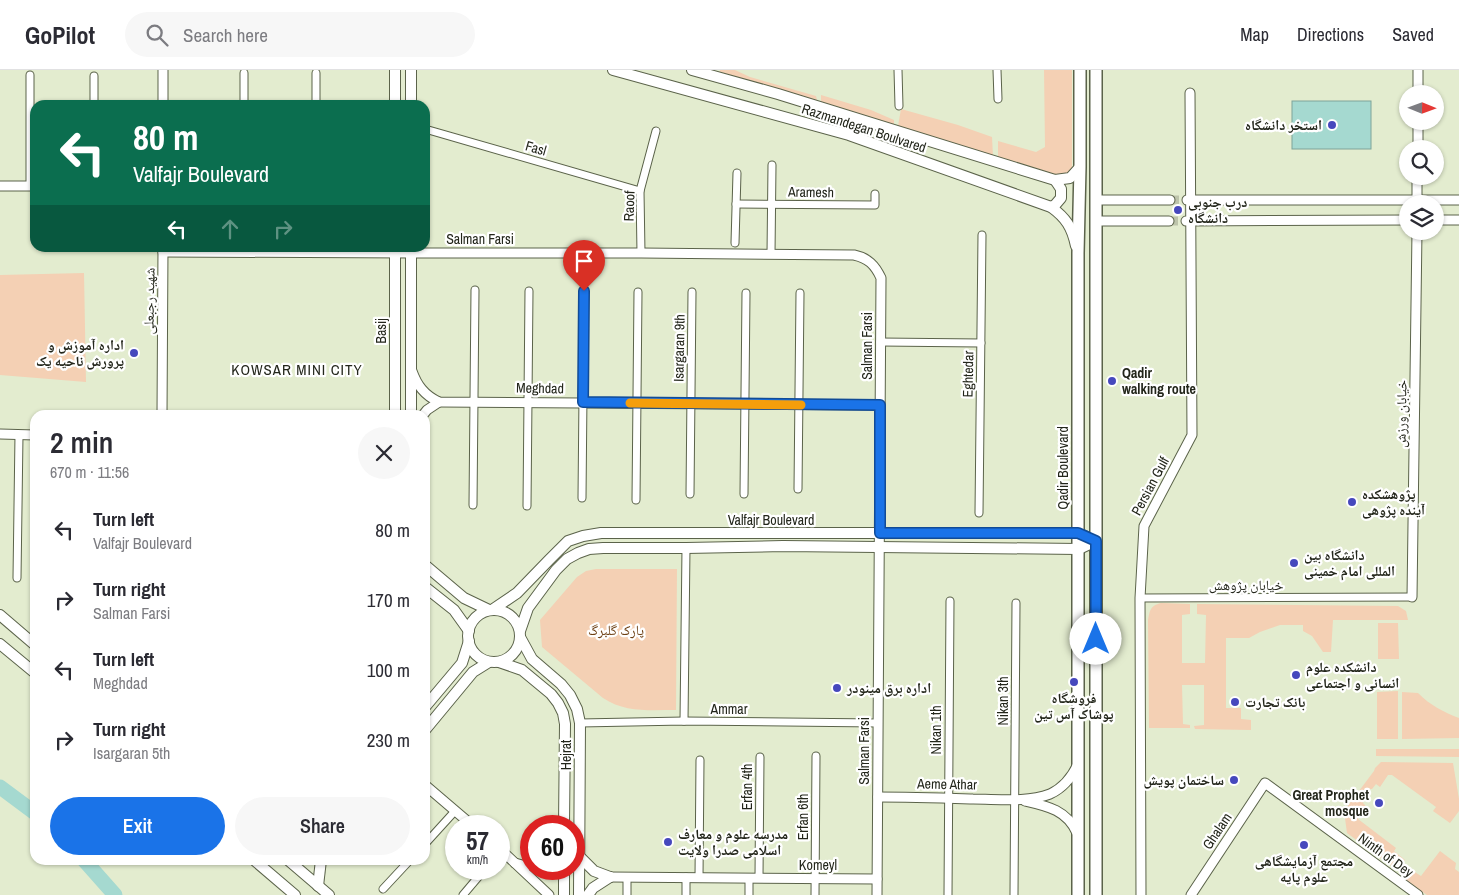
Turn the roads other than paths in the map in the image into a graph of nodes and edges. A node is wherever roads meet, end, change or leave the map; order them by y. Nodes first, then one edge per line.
1 (164, 70) edge
2 (395, 70) edge
3 (411, 70) edge
4 (613, 70) edge
5 (692, 70) edge
6 (898, 70) edge
7 (998, 70) edge
8 (1080, 70) edge
9 (1096, 70) edge
10 (1418, 70) edge
11 (244, 73) dead end
12 (316, 73) dead end
13 (30, 75) dead end
14 (94, 76) dead end
15 (1418, 85) edge
16 (1190, 93) dead end
17 (998, 99) dead end
18 (30, 100) edge
19 (94, 100) edge
20 (163, 100) edge
21 (244, 100) edge
22 (316, 100) edge
23 (395, 100) edge
24 (411, 100) edge
25 (899, 106) dead end
26 (430, 130) edge
27 (656, 131) dead end
28 (772, 165) dead end
29 (1080, 167) junction
30 (737, 173) dead end
31 (1055, 180) junction
32 (0, 186) edge
33 (30, 186) edge
34 (640, 191) junction
35 (875, 194) dead end
36 (1096, 200) junction
37 (1170, 200) tunnel mouth
38 (1189, 200) junction
39 (1459, 200) edge
40 (1444, 201) edge
41 (1399, 202) edge
42 (736, 204) junction
43 (772, 204) junction
44 (1050, 207) junction
45 (1399, 220) edge
46 (1444, 220) edge
47 (1459, 220) edge
48 (1096, 221) junction
49 (1169, 221) tunnel mouth
50 (1188, 221) junction
51 (982, 235) dead end
52 (1417, 240) edge
53 (735, 243) dead end
54 (430, 250) edge
55 (163, 252) edge
56 (395, 252) edge
57 (411, 252) edge
58 (641, 253) junction
59 (1078, 253) junction
60 (771, 254) junction
61 (475, 290) dead end
62 (529, 291) dead end
63 (584, 291) dead end
64 (638, 292) dead end
65 (692, 292) dead end
66 (746, 293) dead end
67 (800, 293) dead end
68 (880, 342) junction
69 (980, 343) junction
70 (411, 368) junction
71 (474, 401) junction
72 (439, 402) junction
73 (528, 402) junction
74 (583, 402) junction
75 (637, 403) junction
76 (691, 404) junction
77 (745, 404) junction
78 (799, 404) junction
79 (880, 405) junction
80 (162, 410) edge
81 (395, 410) edge
82 (411, 410) edge
83 (427, 410) edge
84 (0, 434) edge
85 (19, 434) junction
86 (30, 435) edge
87 (798, 489) dead end
88 (690, 494) dead end
89 (744, 494) dead end
90 (582, 498) dead end
91 (636, 500) dead end
92 (473, 505) dead end
93 (527, 506) dead end
94 (979, 513) dead end
95 (880, 533) junction
96 (1078, 533) junction
97 (1096, 541) junction
98 (686, 548) junction
99 (879, 548) junction
100 (1079, 549) junction
101 (430, 569) edge
102 (16, 578) dead end
103 (430, 591) edge
104 (1412, 597) joint
105 (1140, 598) junction
106 (950, 602) dead end
107 (1016, 603) dead end
108 (491, 610) junction
109 (0, 615) edge
110 (520, 634) junction
111 (469, 636) junction
112 (30, 641) edge
113 (0, 644) edge
114 (494, 662) junction
115 (30, 669) edge
116 (430, 701) edge
117 (684, 721) junction
118 (580, 723) junction
119 (878, 723) junction
120 (430, 724) edge
121 (565, 724) junction
122 (816, 756) dead end
123 (760, 757) dead end
124 (700, 760) dead end
125 (1078, 762) junction
126 (1265, 783) joint
127 (430, 789) edge
128 (878, 796) junction
129 (948, 798) junction
130 (1015, 800) junction
131 (455, 811) junction
132 (460, 815) edge
133 (564, 815) edge
134 (579, 815) edge
135 (1078, 836) junction
136 (430, 838) edge
137 (510, 859) edge
138 (513, 862) junction
139 (585, 862) edge
140 (520, 864) edge
141 (260, 865) edge
142 (294, 865) edge
143 (320, 865) edge
144 (406, 865) edge
145 (610, 877) junction
146 (627, 877) junction
147 (686, 878) junction
148 (699, 878) junction
149 (749, 878) junction
150 (759, 878) junction
151 (815, 878) junction
152 (877, 879) junction
153 (476, 880) edge
154 (564, 880) edge
155 (579, 880) edge
156 (318, 886) junction
157 (384, 889) dead end
158 (295, 895) edge
159 (329, 895) edge
160 (463, 895) edge
161 (549, 895) edge
162 (564, 895) edge
163 (579, 895) edge
164 (588, 895) edge
165 (627, 895) edge
166 (686, 895) edge
167 (748, 895) edge
168 (815, 895) edge
169 (877, 895) edge
170 (948, 895) edge
171 (1014, 895) edge
172 (1078, 895) edge
173 (1096, 895) edge
174 (1141, 895) edge
175 (1191, 895) edge
176 (1418, 895) edge

1 - 20 street
2 - 23 main road
3 - 24 main road
4 - 44 main road, Razmandegan Boulvared
5 - 31 main road, Razmandegan Boulvared
6 - 25 street
7 - 17 street
8 - 29 main road, Qadir Boulevard
9 - 36 main road
10 - 15 street
11 - 21 street
12 - 22 street
13 - 18 street
14 - 19 street
16 - 38 street, Persian Gulf
26 - 34 street, Fasl
27 - 34 street, Raoof
28 - 43 street
29 - 31 main road
29 - 59 main road, Qadir Boulevard
30 - 42 street
31 - 44 main road
32 - 33 street
34 - 58 street, Raoof
35 - 43 street, Aramesh
36 - 37 street
36 - 48 main road
38 - 41 street
38 - 50 street, Persian Gulf
39 - 40 street
42 - 43 street, Aramesh
42 - 53 street
43 - 60 street
44 - 59 main road, Razmandegan Boulvared
45 - 50 street
46 - 47 street
48 - 49 street
48 - 97 main road
50 - 105 street, Persian Gulf
51 - 69 street, Eghtedar
52 - 104 street, خیابان ورزش
54 - 58 street, Salman Farsi
55 - 80 street, شهید رجبعلی
56 - 81 main road, Basij
57 - 70 main road
58 - 60 street, Salman Farsi
59 - 96 main road, Qadir Boulevard
60 - 68 street, Salman Farsi
61 - 71 street
62 - 73 street
63 - 74 street
64 - 75 street
65 - 76 street, Isargaran 9th
66 - 77 street
67 - 78 street
68 - 69 street
68 - 79 street, Salman Farsi
69 - 94 street, Eghtedar
70 - 72 street
70 - 82 main road
71 - 72 street, Meghdad
71 - 73 street, Meghdad
71 - 92 street
72 - 83 street
73 - 74 street, Meghdad
73 - 93 street
74 - 75 street, Meghdad
74 - 90 street
75 - 76 street, Meghdad
75 - 91 street
76 - 77 street, Meghdad
76 - 88 street, Isargaran 9th
77 - 78 street, Meghdad
77 - 89 street
78 - 79 street, Meghdad
78 - 87 street
79 - 95 street, Salman Farsi
84 - 85 street
85 - 86 street
85 - 102 street
95 - 96 main road, Valfajr Boulevard
95 - 99 street, Salman Farsi
95 - 108 main road, Valfajr Boulevard
96 - 97 main road
96 - 100 main road, Qadir Boulevard
97 - 100 main road
97 - 173 main road
98 - 99 main road, Valfajr Boulevard
98 - 110 main road, Valfajr Boulevard
98 - 117 street
99 - 100 main road, Valfajr Boulevard
99 - 119 street, Salman Farsi
100 - 125 main road, Qadir Boulevard
101 - 108 main road
103 - 111 main road
104 - 105 street, خیابان پژوهش
105 - 174 street, Persian Gulf
106 - 129 street, Nikan 1th
107 - 130 street, Nikan 3th
108 - 110 main road
108 - 111 main road
109 - 112 main road
110 - 114 main road
110 - 118 main road, Hejrat
111 - 114 main road
111 - 116 main road
113 - 115 main road
114 - 120 main road
114 - 121 main road, Hejrat
117 - 118 street, Ammar
117 - 119 street, Ammar
118 - 121 main road
118 - 134 main road, Hejrat
119 - 128 street, Salman Farsi
121 - 133 main road, Hejrat
122 - 151 street, Erfan 6th
123 - 150 street, Erfan 4th
124 - 148 street
125 - 130 street, Aeme Athar
125 - 135 main road, Qadir Boulevard
126 - 175 street, Ghalam
126 - 176 street, Ninth of Dey
127 - 131 street
128 - 129 street, Aeme Athar
128 - 152 street, Salman Farsi
129 - 130 street, Aeme Athar
129 - 170 street, Nikan 1th
130 - 135 street, Aeme Athar
130 - 171 street, Nikan 3th
131 - 132 street
131 - 136 street
135 - 172 main road, Qadir Boulevard
137 - 138 street
138 - 140 street
138 - 161 street
139 - 145 main road
141 - 158 main road
142 - 156 main road
143 - 156 main road
144 - 157 street
145 - 146 street, Komeyl
145 - 164 main road
146 - 147 street, Komeyl
146 - 165 street
147 - 148 street, Komeyl
147 - 166 street
148 - 149 street, Komeyl
149 - 150 street, Komeyl
149 - 167 street
150 - 151 street, Komeyl
151 - 152 street, Komeyl
151 - 168 street, Erfan 6th
152 - 169 street, Salman Farsi
153 - 160 street
154 - 162 main road
155 - 163 main road, Hejrat
156 - 159 main road

